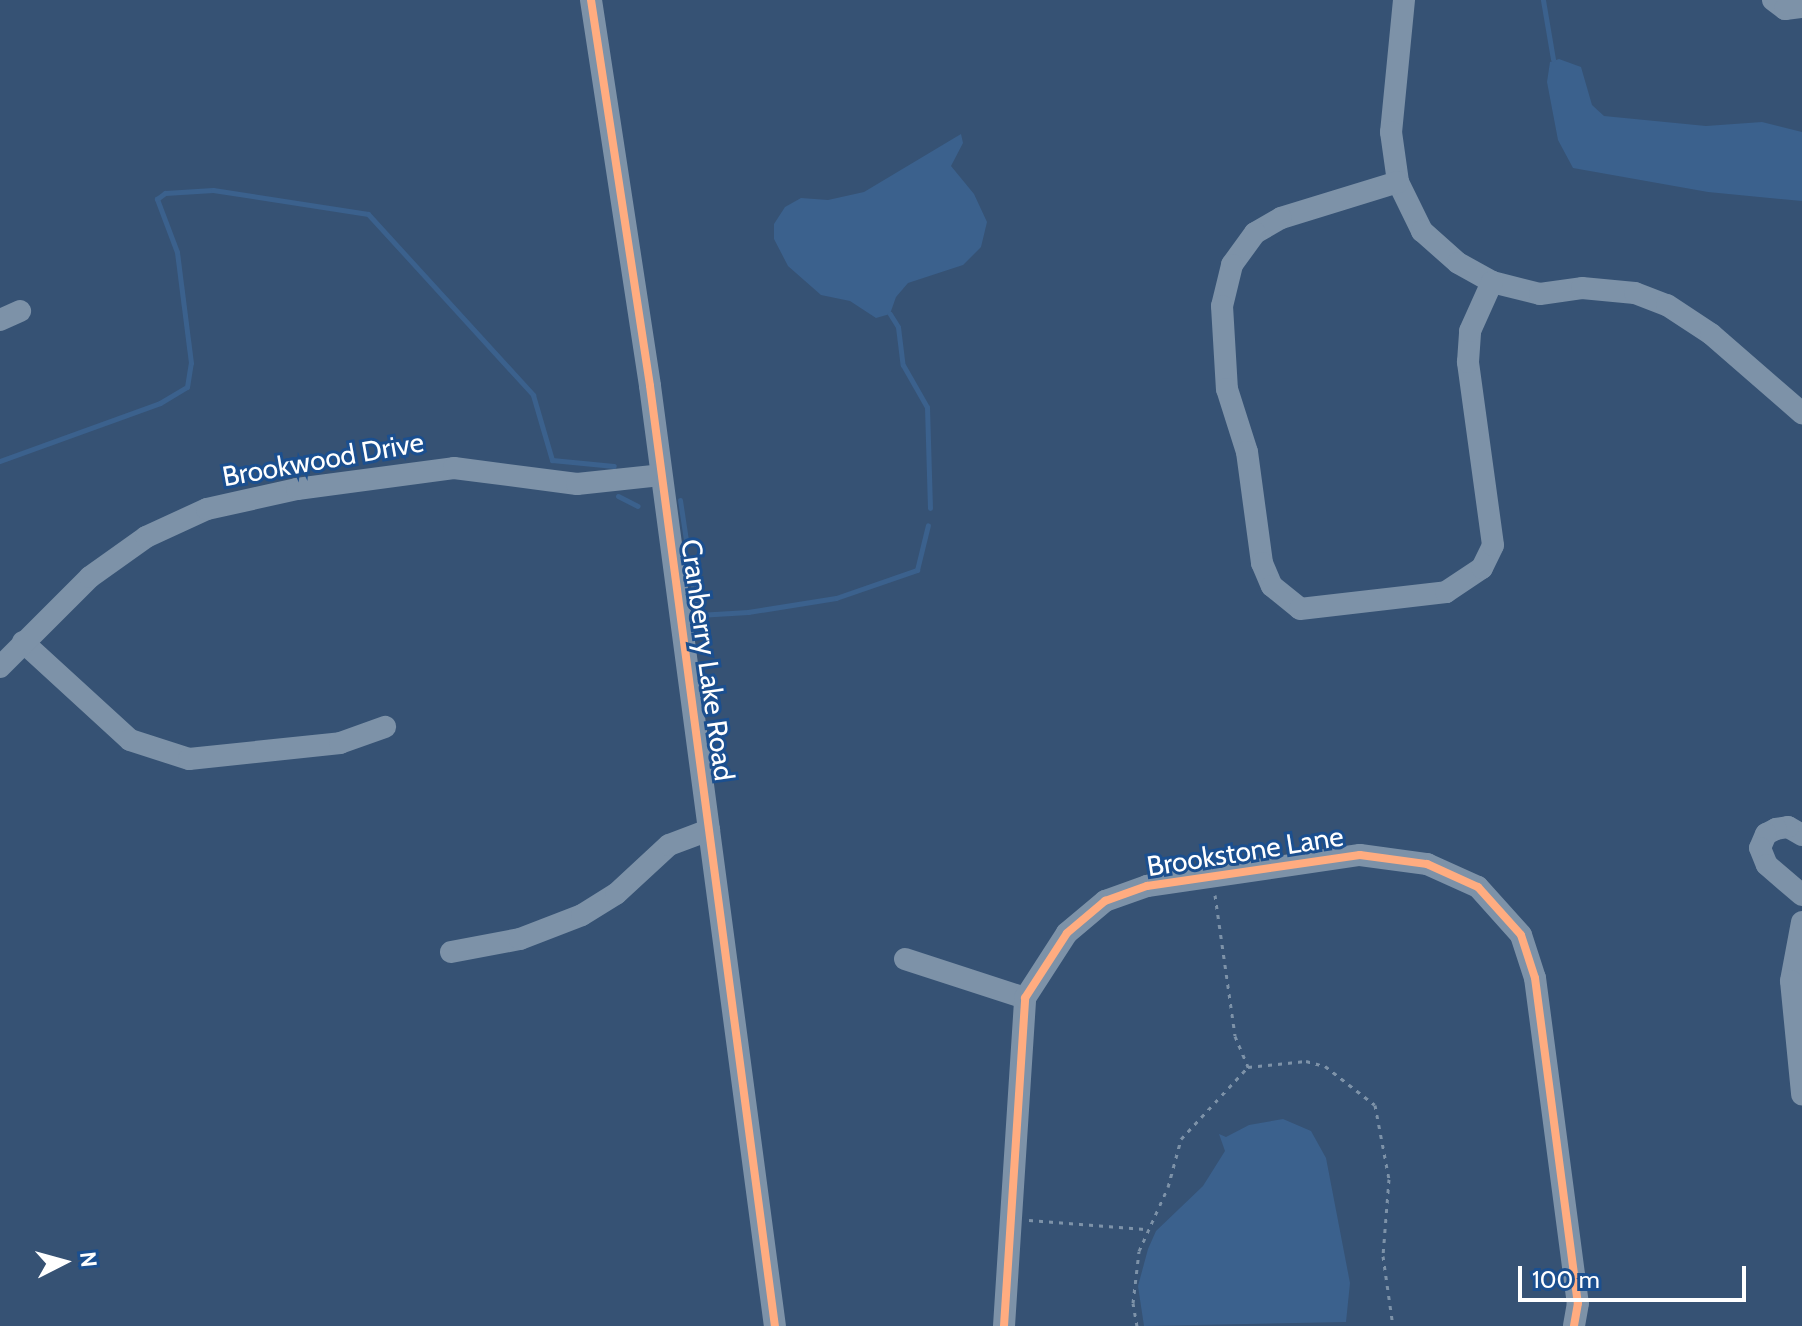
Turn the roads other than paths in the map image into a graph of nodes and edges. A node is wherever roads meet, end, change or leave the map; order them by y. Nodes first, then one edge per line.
1 (591, 0) edge
2 (1404, 0) edge
3 (1773, 0) edge
4 (1802, 7) edge
5 (1398, 182) junction
6 (1492, 282) junction
7 (1802, 413) edge
8 (661, 475) junction
9 (23, 642) junction
10 (0, 667) edge
11 (385, 727) dead end
12 (709, 830) junction
13 (1802, 835) edge
14 (1802, 895) edge
15 (1802, 922) edge
16 (451, 952) dead end
17 (905, 959) dead end
18 (1025, 998) junction
19 (1802, 1094) edge
20 (775, 1326) edge
21 (1004, 1326) edge
22 (1574, 1326) edge

1 - 8 street, Cranberry Lake Road
2 - 5 street
3 - 4 street
5 - 6 street
5 - 6 street
6 - 7 street
8 - 9 street, Brookwood Drive
8 - 12 street, Cranberry Lake Road
9 - 10 street, Brookwood Drive
9 - 11 street
12 - 16 street
12 - 20 street, Cranberry Lake Road
13 - 14 street
15 - 19 street
17 - 18 street
18 - 21 street, Brookstone Lane
18 - 22 street, Brookstone Lane

